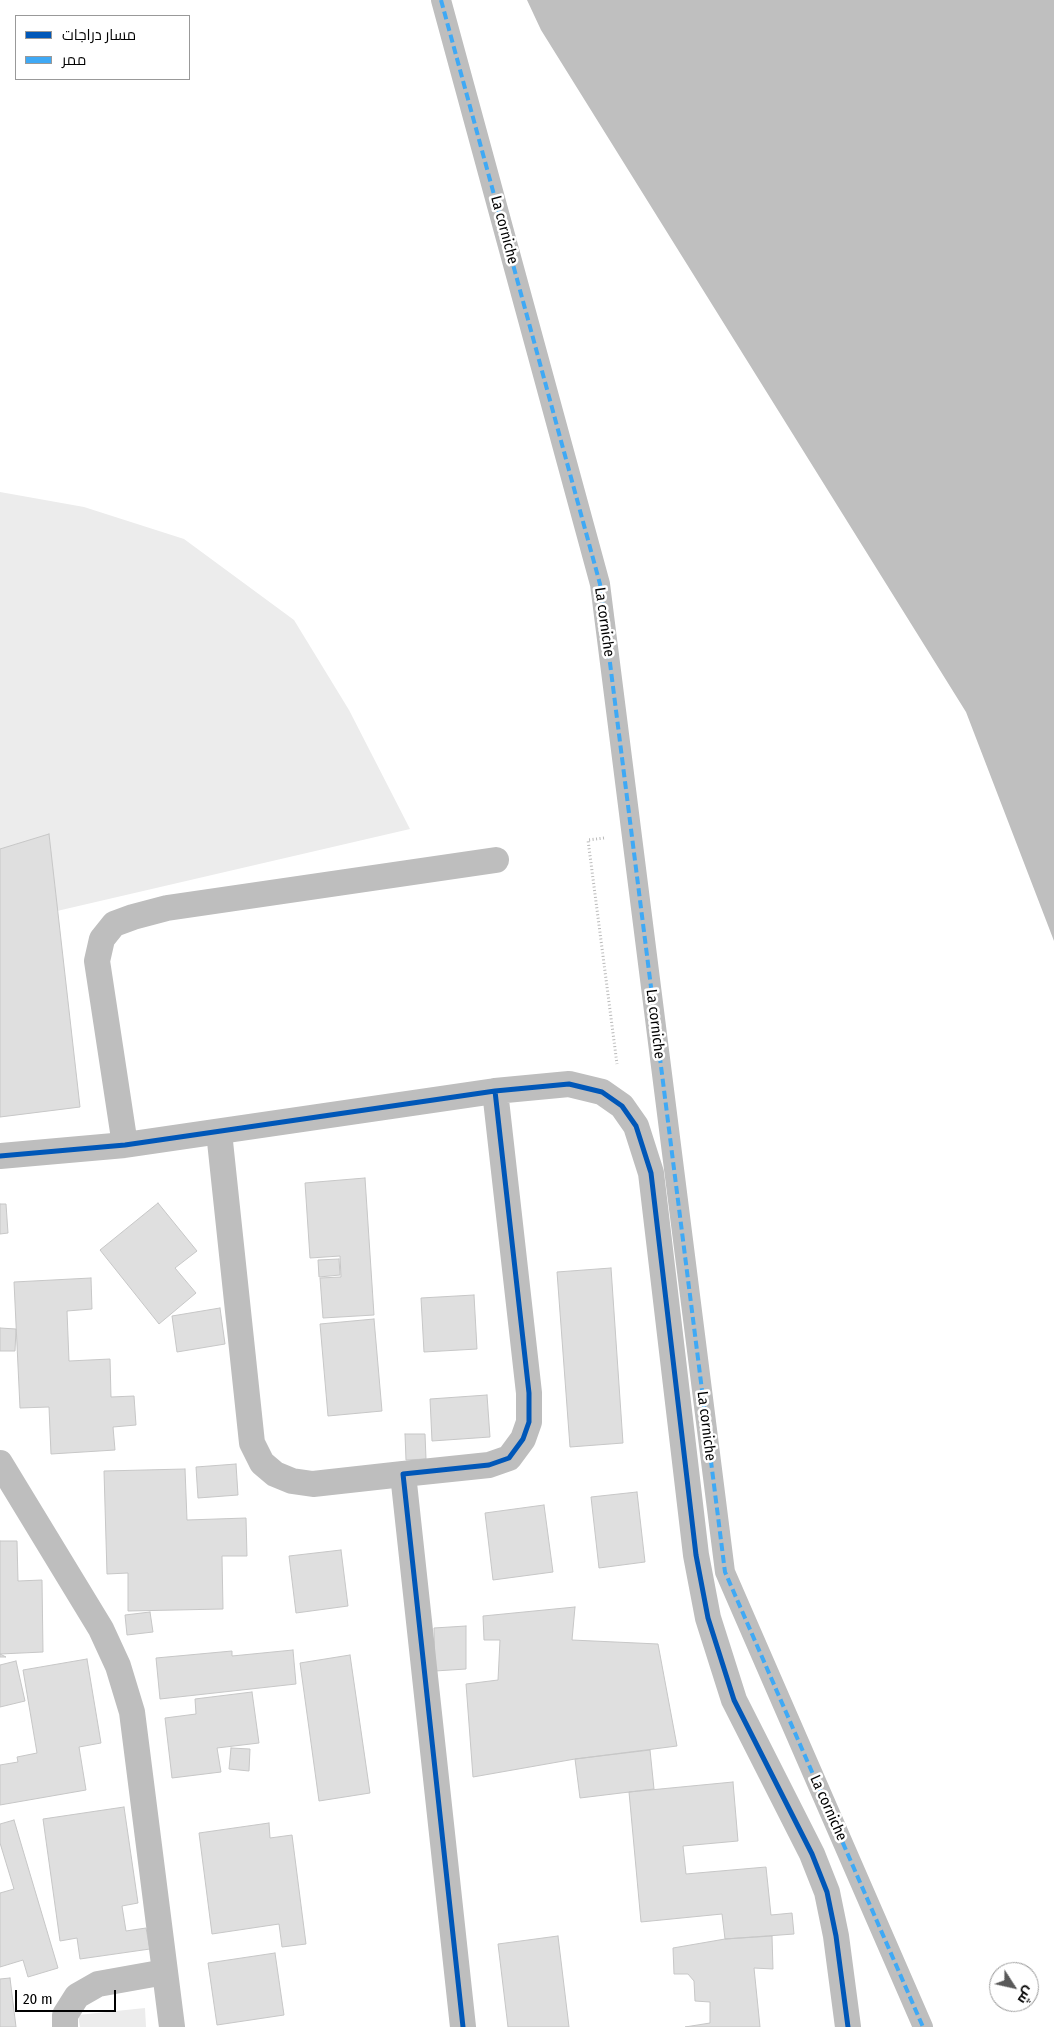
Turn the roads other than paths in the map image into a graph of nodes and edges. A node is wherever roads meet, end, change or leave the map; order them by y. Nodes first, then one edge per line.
1 (441, 0) edge
2 (496, 860) dead end
3 (495, 1091) junction
4 (219, 1132) junction
5 (125, 1144) junction
6 (0, 1156) edge
7 (0, 1463) edge
8 (403, 1474) junction
9 (165, 1972) junction
10 (65, 2027) edge
11 (172, 2027) edge
12 (463, 2027) edge
13 (848, 2027) edge
14 (924, 2027) edge

1 - 14 street, La corniche
2 - 5 street
3 - 4 street
3 - 8 street
3 - 13 street
4 - 5 street
4 - 8 street
5 - 6 street
7 - 9 street
8 - 12 street
9 - 10 street
9 - 11 street

